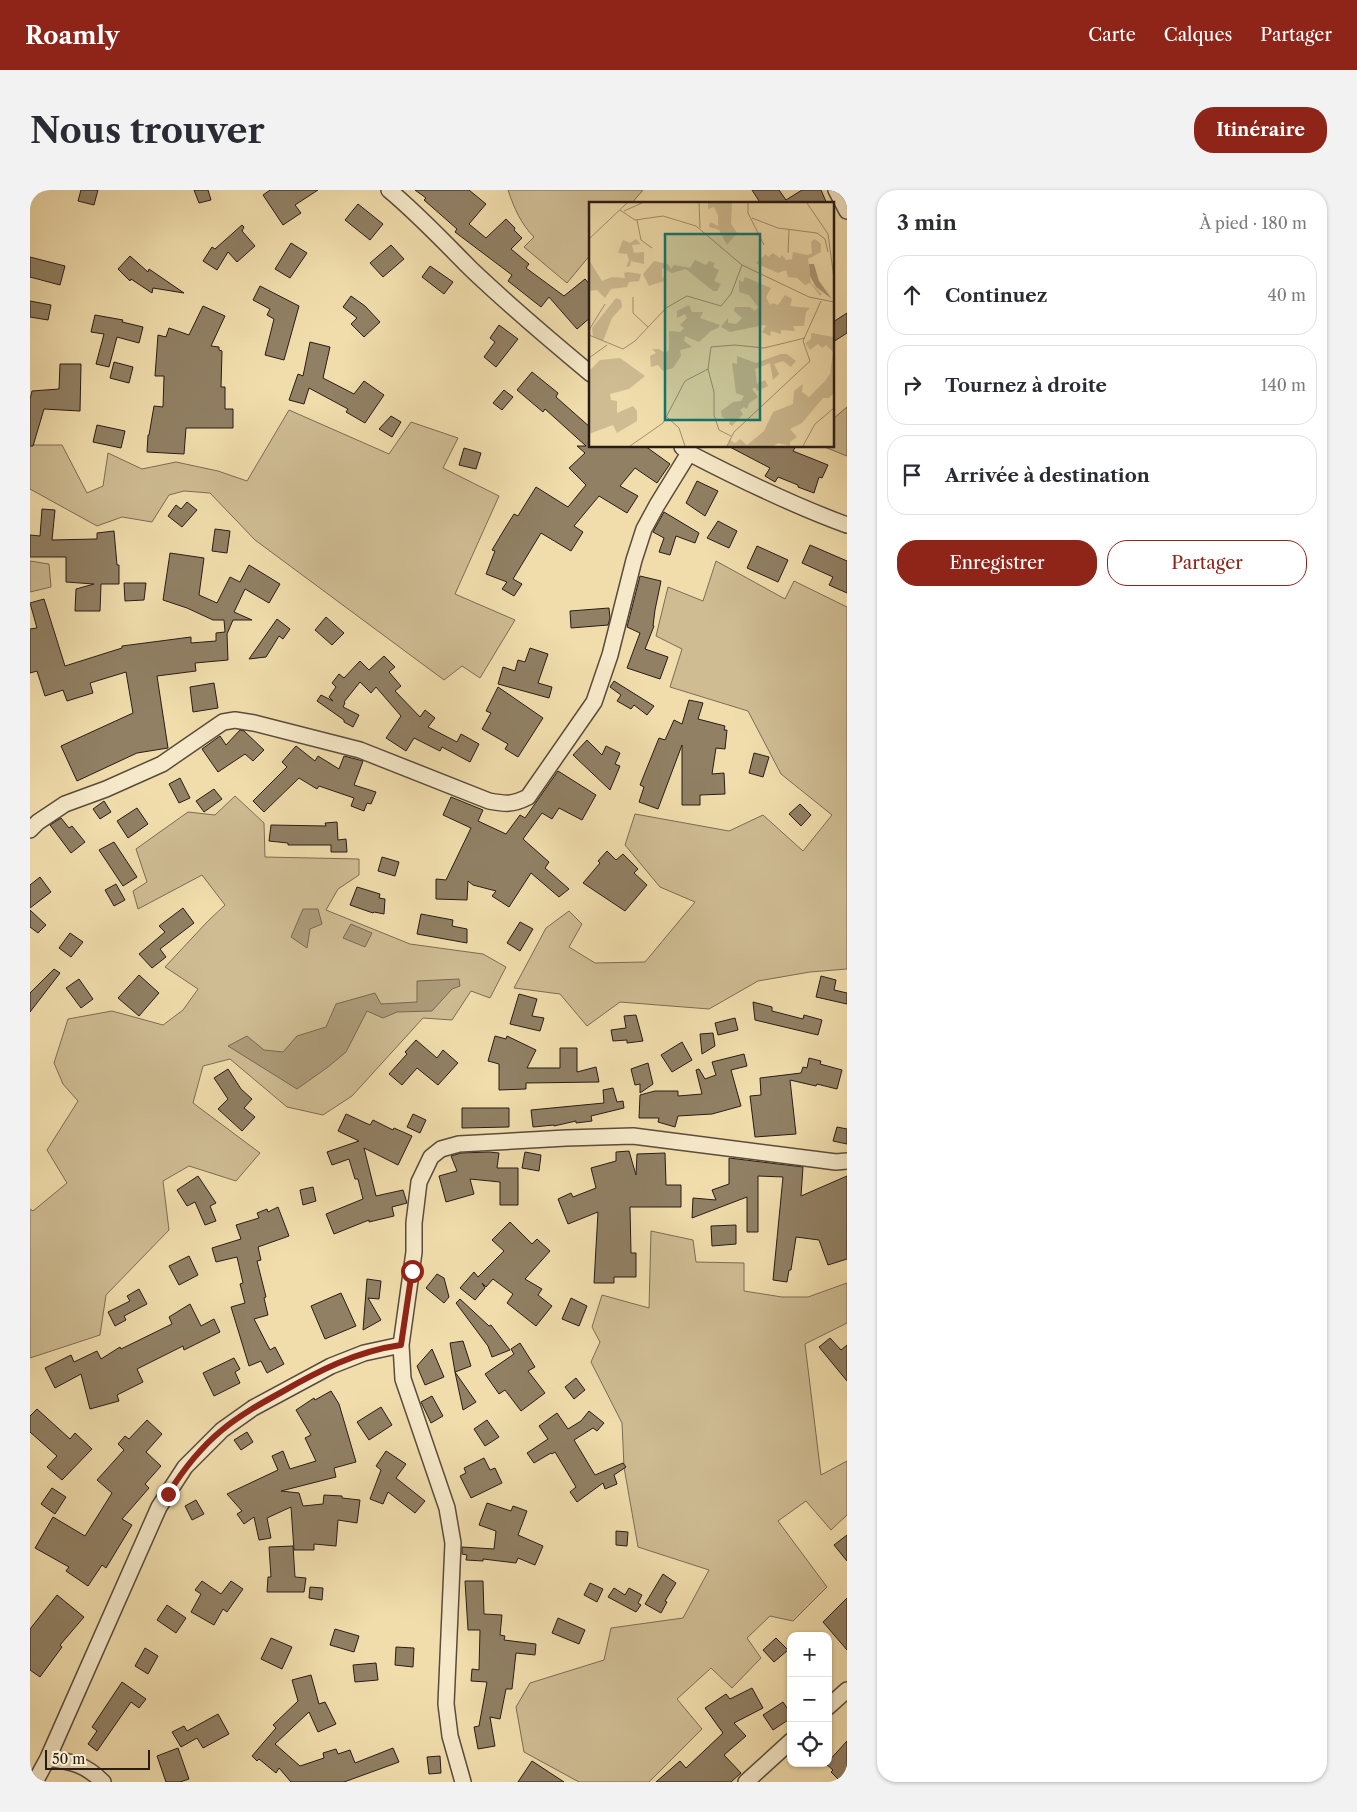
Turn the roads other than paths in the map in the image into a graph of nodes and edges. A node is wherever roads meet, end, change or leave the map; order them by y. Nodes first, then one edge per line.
1 (389, 190) edge
2 (836, 190) edge
3 (847, 211) edge
4 (589, 372) edge
5 (685, 449) edge
6 (847, 525) edge
7 (30, 830) edge
8 (847, 1161) edge
9 (401, 1345) junction
10 (847, 1690) edge
11 (832, 1703) edge
12 (787, 1745) edge
13 (48, 1758) junction
14 (35, 1782) edge
15 (103, 1782) edge
16 (463, 1782) edge
17 (746, 1782) edge

1 - 4 street
2 - 3 street
5 - 6 street
5 - 7 street
8 - 9 street
9 - 13 street
9 - 16 street
10 - 11 street
12 - 17 street
13 - 14 street
13 - 15 street

